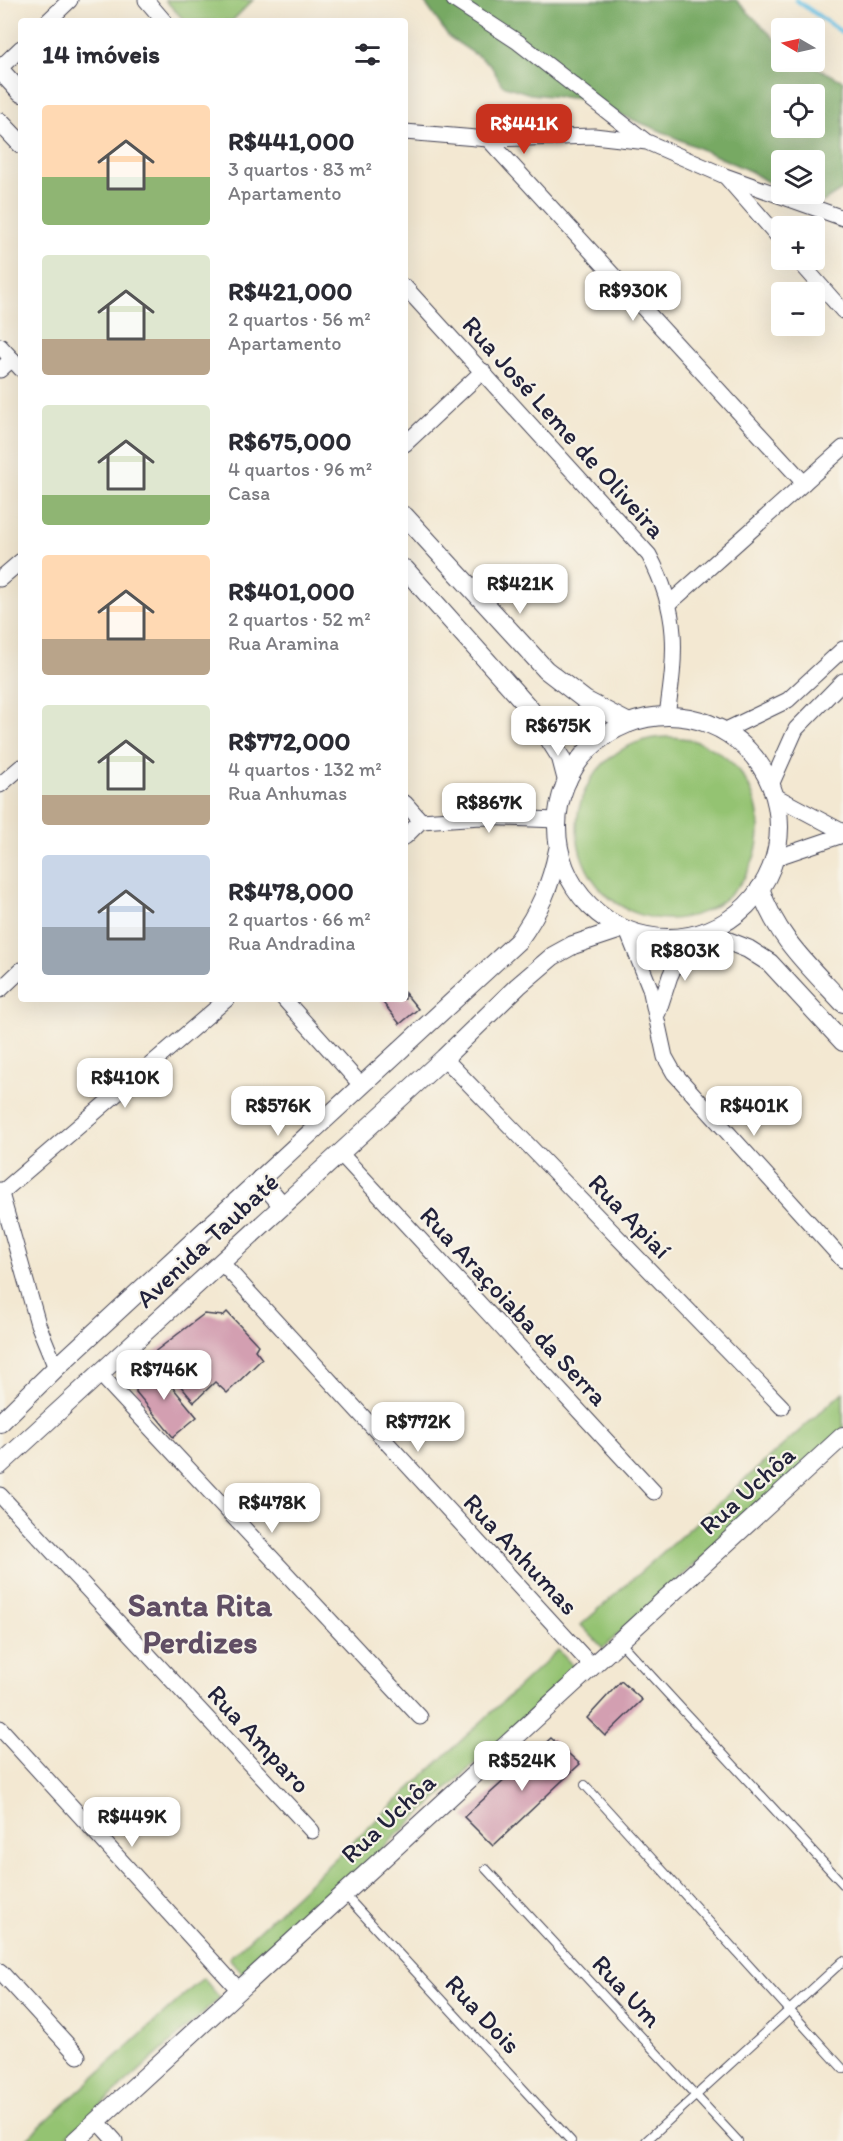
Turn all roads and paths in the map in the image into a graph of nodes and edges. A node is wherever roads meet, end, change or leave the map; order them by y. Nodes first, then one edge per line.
1 (70, 0) edge
2 (146, 0) edge
3 (453, 0) edge
4 (51, 18) edge
5 (161, 18) edge
6 (18, 51) edge
7 (0, 69) edge
8 (18, 90) edge
9 (0, 122) edge
10 (408, 132) edge
11 (488, 139) junction
12 (18, 141) edge
13 (646, 142) junction
14 (725, 176) junction
15 (843, 218) edge
16 (771, 228) edge
17 (807, 270) edge
18 (408, 290) edge
19 (843, 310) edge
20 (0, 346) edge
21 (16, 364) edge
22 (0, 370) edge
23 (483, 371) junction
24 (408, 441) edge
25 (843, 447) edge
26 (804, 483) junction
27 (408, 519) edge
28 (18, 564) edge
29 (408, 572) edge
30 (0, 579) edge
31 (670, 603) junction
32 (843, 650) edge
33 (843, 681) edge
34 (666, 715) junction
35 (629, 723) junction
36 (724, 731) junction
37 (18, 769) edge
38 (567, 781) junction
39 (0, 786) edge
40 (774, 791) junction
41 (408, 806) edge
42 (556, 820) junction
43 (421, 821) junction
44 (408, 834) edge
45 (843, 834) edge
46 (558, 850) junction
47 (775, 858) junction
48 (760, 888) junction
49 (624, 931) junction
50 (697, 935) junction
51 (18, 973) edge
52 (0, 990) edge
53 (223, 1002) edge
54 (287, 1002) edge
55 (843, 1002) edge
56 (657, 1016) junction
57 (843, 1042) edge
58 (444, 1058) junction
59 (361, 1085) junction
60 (340, 1153) junction
61 (260, 1179) junction
62 (0, 1191) edge
63 (282, 1205) junction
64 (843, 1260) edge
65 (221, 1262) junction
66 (56, 1368) junction
67 (99, 1374) junction
68 (782, 1407) dead end
69 (0, 1423) edge
70 (843, 1436) edge
71 (0, 1465) edge
72 (654, 1492) dead end
73 (0, 1495) edge
74 (619, 1641) junction
75 (592, 1666) junction
76 (420, 1717) dead end
77 (0, 1728) edge
78 (585, 1785) dead end
79 (312, 1831) dead end
80 (486, 1869) dead end
81 (843, 1884) edge
82 (344, 1894) junction
83 (843, 1961) edge
84 (0, 1971) edge
85 (239, 1990) junction
86 (789, 2010) junction
87 (78, 2056) dead end
88 (843, 2069) edge
89 (695, 2096) junction
90 (97, 2121) junction
91 (75, 2141) edge
92 (115, 2141) edge
93 (571, 2141) edge
94 (646, 2141) edge
95 (738, 2141) edge

1 - 4 street
2 - 5 street
3 - 13 street
6 - 7 street
7 - 8 street
9 - 12 street
10 - 11 street
11 - 13 street
11 - 26 street
13 - 14 street
14 - 15 street
14 - 16 street
17 - 19 street
18 - 23 street, Rua José Leme de Oliveira
20 - 21 street
21 - 22 street
23 - 24 street
23 - 31 street, Rua José Leme de Oliveira
25 - 26 street
26 - 31 street
27 - 35 street
28 - 30 street
29 - 38 street
31 - 34 street, Rua José Leme de Oliveira
32 - 36 street
33 - 40 street
34 - 35 street
34 - 36 street
35 - 38 street
36 - 40 street
37 - 39 street
38 - 42 street
40 - 45 street
40 - 47 street
41 - 43 street
42 - 43 street
42 - 46 street
43 - 44 street
45 - 47 street
46 - 49 street
46 - 59 street, Avenida Taubaté
47 - 48 street
48 - 50 street
48 - 55 street
49 - 50 street
49 - 56 street
49 - 58 street, Avenida Taubaté
50 - 56 street
50 - 57 street
51 - 52 street
53 - 62 street
54 - 59 street
56 - 64 street
58 - 60 street, Avenida Taubaté
58 - 68 street, Rua Apiaí
59 - 61 street, Avenida Taubaté
60 - 63 street, Avenida Taubaté
60 - 72 street, Rua Araçoiaba da Serra
61 - 63 street
61 - 66 street, Avenida Taubaté
62 - 66 street
63 - 65 street, Avenida Taubaté
65 - 67 street, Avenida Taubaté
65 - 75 street, Rua Anhumas
66 - 69 street, Avenida Taubaté
67 - 71 street, Avenida Taubaté
67 - 76 street
70 - 74 street, Rua Uchôa
73 - 79 street, Rua Amparo
74 - 75 street, Rua Uchôa
74 - 81 lane
75 - 82 street, Rua Uchôa
77 - 85 street
78 - 86 lane
80 - 89 lane, Rua Um
82 - 85 street, Rua Uchôa
82 - 93 lane, Rua Dois
83 - 86 lane
84 - 87 street
85 - 90 street, Rua Uchôa
86 - 88 lane
86 - 89 lane
89 - 94 lane
89 - 95 lane, Rua Um
90 - 91 street, Rua Uchôa
90 - 92 street

